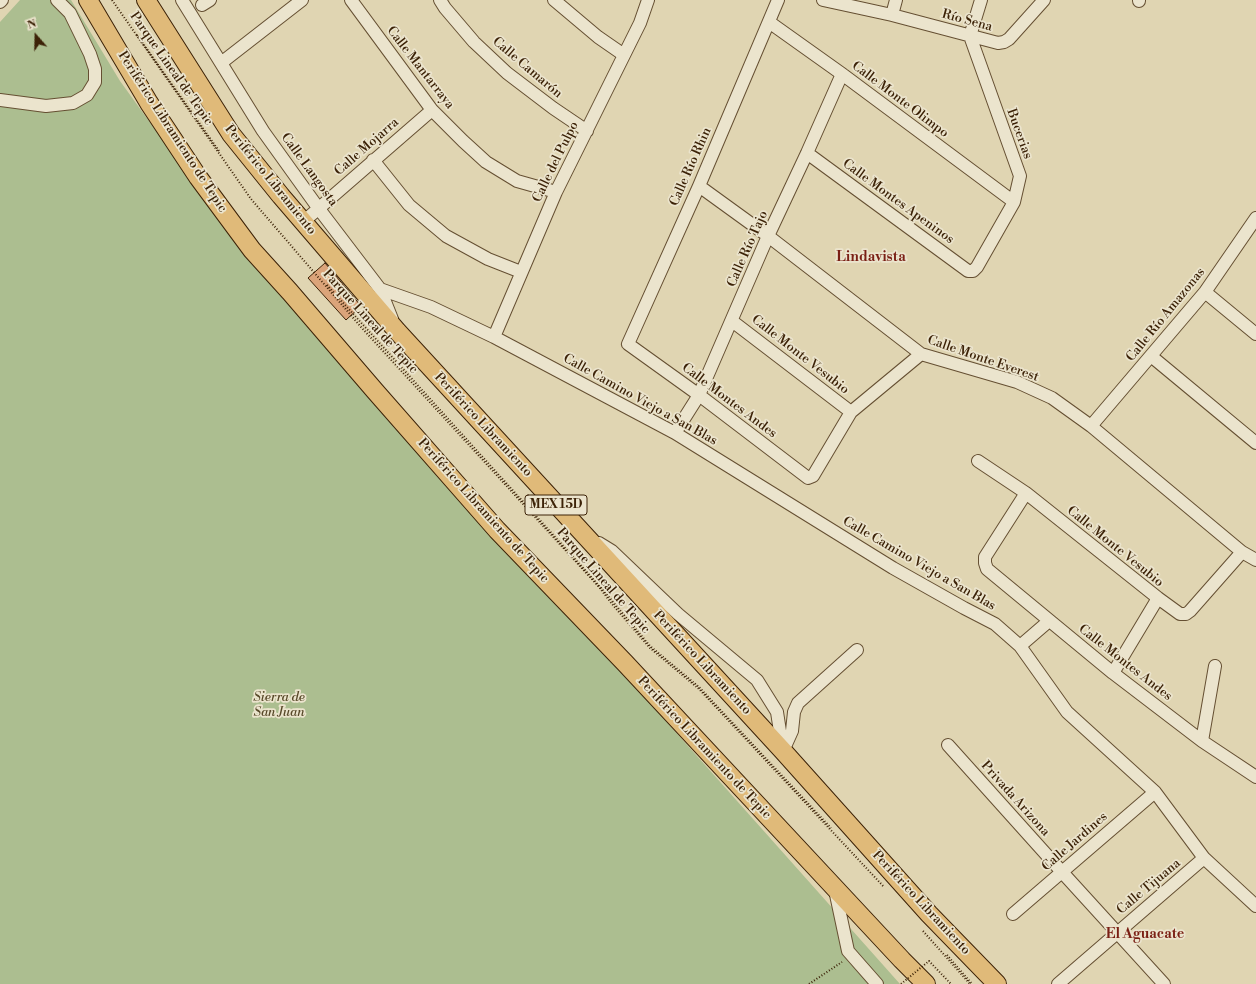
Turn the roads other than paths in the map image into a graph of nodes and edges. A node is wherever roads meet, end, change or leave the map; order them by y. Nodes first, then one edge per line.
1 (57, 0) edge
2 (88, 0) edge
3 (146, 0) edge
4 (182, 0) edge
5 (302, 0) edge
6 (351, 0) edge
7 (440, 0) edge
8 (554, 0) edge
9 (648, 0) edge
10 (778, 0) edge
11 (896, 0) edge
12 (981, 0) edge
13 (1044, 0) edge
14 (830, 1) edge
15 (892, 15) junction
16 (769, 22) junction
17 (970, 36) junction
18 (624, 54) junction
19 (222, 63) junction
20 (842, 74) junction
21 (0, 100) edge
22 (432, 110) junction
23 (587, 131) junction
24 (807, 153) junction
25 (373, 160) junction
26 (699, 186) junction
27 (556, 192) junction
28 (1014, 202) junction
29 (318, 209) junction
30 (1256, 218) edge
31 (303, 222) junction
32 (768, 236) junction
33 (973, 271) joint
34 (521, 272) junction
35 (380, 289) junction
36 (1205, 292) junction
37 (732, 320) junction
38 (397, 331) junction
39 (1256, 334) edge
40 (494, 337) junction
41 (628, 344) joint
42 (921, 354) junction
43 (1151, 356) junction
44 (699, 395) junction
45 (851, 412) junction
46 (1091, 426) junction
47 (675, 433) junction
48 (1256, 444) edge
49 (978, 461) dead end
50 (1026, 493) junction
51 (578, 529) junction
52 (1242, 552) junction
53 (1256, 560) edge
54 (1158, 598) junction
55 (1049, 620) junction
56 (1020, 646) junction
57 (857, 650) dead end
58 (1215, 666) dead end
59 (1114, 673) junction
60 (1202, 741) junction
61 (948, 745) dead end
62 (783, 751) junction
63 (1256, 777) edge
64 (1155, 792) junction
65 (1204, 858) junction
66 (1062, 872) junction
67 (835, 887) junction
68 (1256, 906) edge
69 (1013, 914) dead end
70 (1117, 933) junction
71 (877, 984) edge
72 (926, 984) edge
73 (997, 984) edge
74 (1058, 984) edge
75 (1164, 984) edge

1 - 21 street
2 - 67 highway, Periférico Libramiento de Tepic
3 - 31 highway, Periférico Libramiento / MEX 15D
4 - 19 street, Calle Langosta
5 - 19 street
6 - 22 street, Calle Mantarraya
7 - 23 street, Calle Camarón
8 - 18 street
9 - 18 street, Calle del Pulpo
10 - 16 street, Calle Río Rhin
11 - 15 street
12 - 17 street
13 - 17 street, Río Sena
14 - 15 street, Río Sena
15 - 17 street, Río Sena
16 - 20 street, Calle Monte Olimpo
16 - 26 street, Calle Río Rhin
17 - 28 street, Bucerias
18 - 23 street, Calle del Pulpo
19 - 29 street, Calle Langosta
20 - 24 street, Calle Río Tajo
20 - 28 street, Calle Monte Olimpo
22 - 25 street, Calle Mojarra
22 - 27 street, Calle Mantarraya
23 - 27 street, Calle del Pulpo
24 - 32 street, Calle Río Tajo
24 - 33 street, Calle Montes Apeninos
25 - 29 street, Calle Mojarra
25 - 34 street
26 - 32 street, Calle Monte Everest
26 - 41 street, Calle Río Rhin
27 - 34 street, Calle del Pulpo
28 - 33 street, Bucerias
29 - 31 street, Calle Mojarra
29 - 35 street, Calle Langosta
30 - 36 street, Calle Río Amazonas
31 - 38 highway, Periférico Libramiento / MEX 15D
32 - 37 street, Calle Río Tajo
32 - 42 street, Calle Monte Everest
34 - 40 street, Calle del Pulpo
35 - 38 street, Calle Langosta
35 - 40 street
36 - 39 street
36 - 43 street, Calle Río Amazonas
37 - 44 street, Calle Río Tajo
37 - 45 street, Calle Monte Vesubio
38 - 51 highway, Periférico Libramiento / MEX 15D
40 - 47 street, Calle Camino Viejo a San Blas
41 - 44 street, Calle Montes Andes
42 - 45 street
42 - 46 street, Calle Monte Everest
43 - 46 street, Calle Río Amazonas
43 - 48 street
44 - 45 street, Calle Montes Andes
44 - 47 street, Calle Río Tajo
46 - 52 street, Calle Monte Everest
47 - 56 street, Calle Camino Viejo a San Blas
49 - 50 street, Calle Monte Vesubio
50 - 54 street, Calle Monte Vesubio
50 - 55 street, Calle Montes Andes
51 - 62 highway, Periférico Libramiento / MEX 15D
51 - 62 street
52 - 53 street, Calle Monte Everest
52 - 54 street, Calle Monte Vesubio
54 - 59 street
55 - 56 street
55 - 59 street, Calle Montes Andes
56 - 64 street, Calle Camino Viejo a San Blas
57 - 62 street
58 - 60 street
59 - 60 street, Calle Montes Andes
60 - 63 street, Calle Montes Andes
61 - 66 street, Privada Arizona
62 - 73 highway, Periférico Libramiento / MEX 15D
64 - 65 street, Calle Camino Viejo a San Blas
64 - 66 street, Calle Jardines
65 - 68 street, Calle Camino Viejo a San Blas
65 - 70 street, Calle Tijuana
66 - 69 street, Calle Jardines
66 - 70 street, Privada Arizona
67 - 71 street
67 - 72 highway, Periférico Libramiento de Tepic
70 - 74 street, Calle Tijuana
70 - 75 street, Privada Arizona

